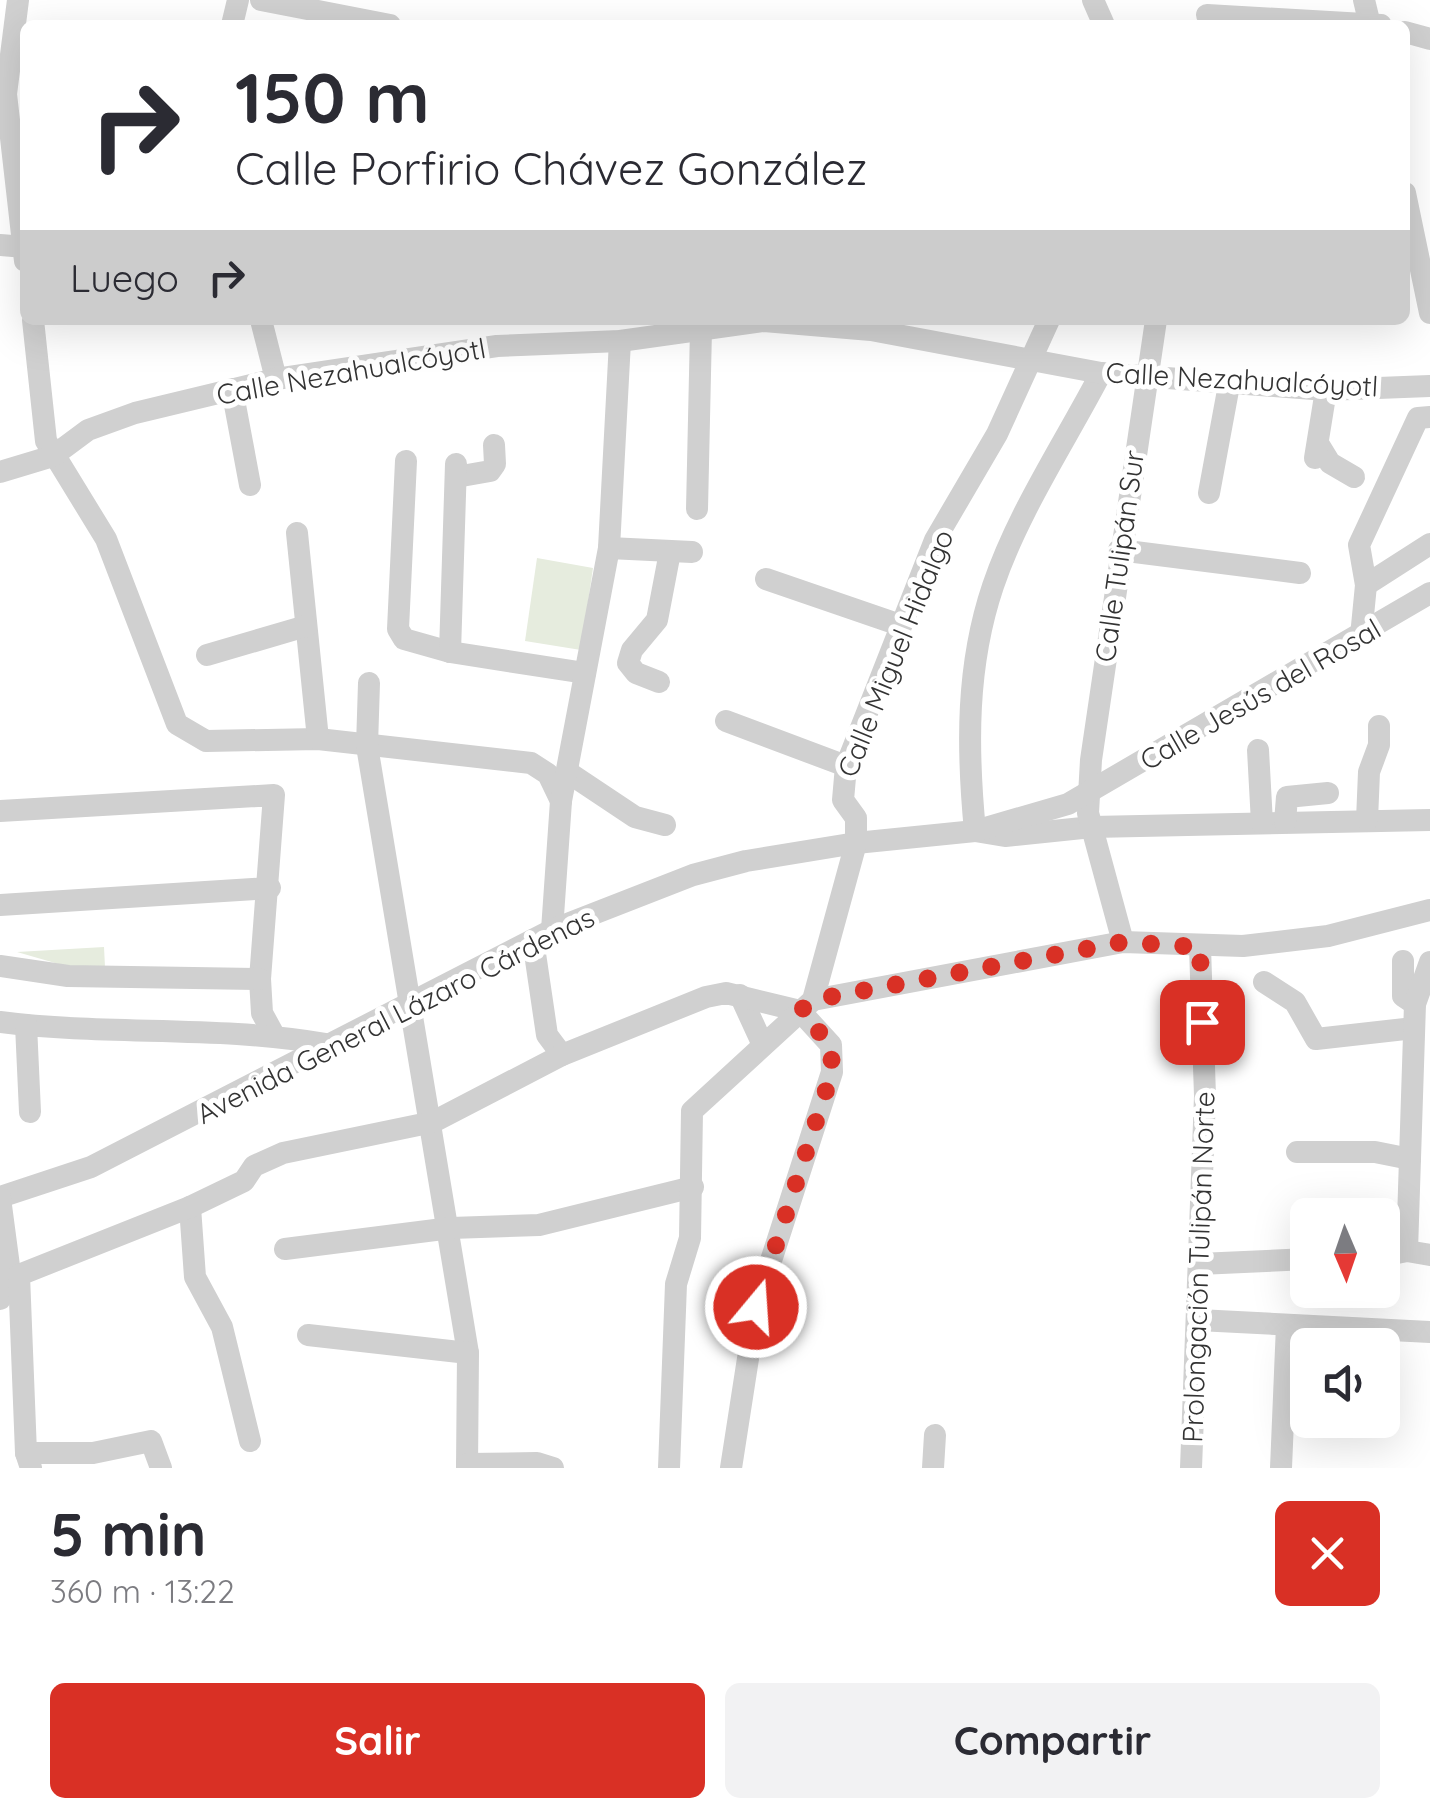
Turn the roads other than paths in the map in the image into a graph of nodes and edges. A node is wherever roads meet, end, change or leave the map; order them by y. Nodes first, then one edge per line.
1 (18, 0) edge
2 (261, 0) edge
3 (1208, 13) edge
4 (1371, 18) edge
5 (364, 20) edge
6 (1262, 20) edge
7 (1337, 20) edge
8 (10, 95) edge
9 (1410, 212) edge
10 (18, 250) edge
11 (1426, 274) edge
12 (1430, 314) edge
13 (34, 325) edge
14 (263, 325) edge
15 (742, 325) edge
16 (872, 325) edge
17 (1047, 325) edge
18 (1155, 325) edge
19 (702, 329) junction
20 (570, 331) edge
21 (620, 341) junction
22 (1032, 359) junction
23 (1102, 373) junction
24 (1146, 376) junction
25 (276, 379) junction
26 (1229, 385) junction
27 (1424, 386) edge
28 (232, 389) junction
29 (1326, 390) junction
30 (1424, 418) edge
31 (494, 445) dead end
32 (53, 456) junction
33 (406, 462) dead end
34 (0, 472) edge
35 (1354, 477) dead end
36 (250, 485) dead end
37 (1209, 493) dead end
38 (697, 509) dead end
39 (298, 533) dead end
40 (1430, 544) edge
41 (609, 548) junction
42 (1119, 550) junction
43 (1300, 573) dead end
44 (766, 579) dead end
45 (1366, 585) junction
46 (1430, 594) edge
47 (900, 625) junction
48 (306, 626) junction
49 (1360, 636) junction
50 (450, 652) junction
51 (207, 655) dead end
52 (585, 674) junction
53 (659, 682) dead end
54 (369, 683) dead end
55 (726, 721) dead end
56 (1378, 726) dead end
57 (318, 739) junction
58 (366, 746) junction
59 (1258, 750) dead end
60 (846, 766) junction
61 (569, 774) junction
62 (1328, 793) dead end
63 (1089, 794) junction
64 (561, 801) junction
65 (0, 811) edge
66 (1367, 820) junction
67 (1430, 820) edge
68 (1274, 822) junction
69 (665, 825) dead end
70 (1092, 827) junction
71 (975, 830) junction
72 (856, 843) junction
73 (270, 888) junction
74 (0, 905) edge
75 (1430, 910) edge
76 (543, 935) junction
77 (1123, 942) junction
78 (1200, 947) junction
79 (1403, 960) dead end
80 (1430, 962) edge
81 (0, 966) edge
82 (260, 979) junction
83 (1264, 982) dead end
84 (740, 995) junction
85 (410, 1004) junction
86 (807, 1006) junction
87 (1414, 1016) junction
88 (0, 1022) edge
89 (26, 1026) junction
90 (274, 1035) junction
91 (762, 1042) junction
92 (326, 1044) junction
93 (562, 1055) junction
94 (30, 1112) dead end
95 (433, 1122) junction
96 (1297, 1152) dead end
97 (1410, 1159) junction
98 (693, 1187) junction
99 (0, 1198) edge
100 (190, 1207) junction
101 (450, 1228) junction
102 (285, 1249) dead end
103 (1419, 1253) edge
104 (1290, 1260) edge
105 (1199, 1264) junction
106 (3, 1288) edge
107 (1198, 1320) junction
108 (1287, 1325) junction
109 (1430, 1332) edge
110 (308, 1335) dead end
111 (468, 1352) junction
112 (11, 1364) edge
113 (935, 1435) dead end
114 (250, 1441) dead end
115 (28, 1461) edge
116 (466, 1466) edge
117 (160, 1468) edge
118 (553, 1468) edge
119 (669, 1468) edge
120 (731, 1468) edge
121 (933, 1468) edge
122 (1191, 1468) edge
123 (1282, 1468) edge

1 - 8 street
2 - 5 street
3 - 6 street
4 - 7 street
8 - 10 street
9 - 11 street
11 - 12 street
13 - 32 street
14 - 25 street
15 - 19 street, Calle Nezahualcóyotl
16 - 22 street, Calle Nezahualcóyotl
17 - 22 street, Calle Miguel Hidalgo
18 - 24 street, Calle Tulipán Sur
19 - 21 street, Calle Nezahualcóyotl
19 - 38 street
20 - 21 street, Calle Nezahualcóyotl
20 - 25 street, Calle Nezahualcóyotl
21 - 41 street
22 - 23 street, Calle Nezahualcóyotl
22 - 47 street, Calle Miguel Hidalgo
23 - 24 street, Calle Nezahualcóyotl
23 - 71 street
24 - 26 street, Calle Nezahualcóyotl
24 - 42 street, Calle Tulipán Sur
25 - 28 street, Calle Nezahualcóyotl
26 - 29 street, Calle Nezahualcóyotl
26 - 37 street
27 - 29 street, Calle Nezahualcóyotl
27 - 30 street
28 - 32 street, Calle Nezahualcóyotl
28 - 36 street
29 - 35 street
30 - 45 street
31 - 50 street
32 - 34 street, Calle Nezahualcóyotl
32 - 57 street
33 - 50 street
39 - 48 street
40 - 45 street
41 - 52 street
41 - 53 street
42 - 43 street
42 - 63 street, Calle Tulipán Sur
44 - 47 street
45 - 49 street
46 - 49 street, Calle Jesús del Rosal
47 - 60 street, Calle Miguel Hidalgo
48 - 51 street
48 - 57 street
49 - 63 street, Calle Jesús del Rosal
50 - 52 street
52 - 61 street
54 - 58 street
55 - 60 street
56 - 66 street
57 - 58 street
58 - 64 street
58 - 85 street
59 - 68 street
60 - 72 street, Calle Miguel Hidalgo
61 - 64 street
61 - 69 street
62 - 68 street
63 - 70 street, Calle Tulipán Sur
63 - 71 street, Avenida General Lázaro Cárdenas
64 - 76 street
65 - 73 street
66 - 67 street, Avenida General Lázaro Cárdenas
66 - 68 street, Avenida General Lázaro Cárdenas
68 - 70 street, Avenida General Lázaro Cárdenas
70 - 71 street, Avenida General Lázaro Cárdenas
70 - 77 street, Calle Tulipán Sur
71 - 72 street, Avenida General Lázaro Cárdenas
72 - 76 street, Avenida General Lázaro Cárdenas
72 - 86 street
73 - 74 street
73 - 82 street
75 - 78 street
76 - 85 street, Avenida General Lázaro Cárdenas
76 - 93 street
77 - 78 street
77 - 86 street
78 - 105 street, Prolongación Tulipán Norte
79 - 87 street
80 - 87 street
81 - 82 street
82 - 90 street
83 - 87 street
84 - 86 street
84 - 91 street
84 - 93 street
85 - 92 street, Avenida General Lázaro Cárdenas
85 - 95 street
86 - 91 street
86 - 120 street
87 - 97 street
88 - 89 street
89 - 90 street
89 - 94 street
90 - 92 street
91 - 98 street
92 - 99 street, Avenida General Lázaro Cárdenas
93 - 95 street
95 - 100 street
95 - 101 street
96 - 97 street
97 - 103 street
98 - 101 street
98 - 119 street
99 - 106 street
100 - 112 street
100 - 114 street
101 - 102 street
101 - 111 street
104 - 105 street
105 - 107 street, Prolongación Tulipán Norte
107 - 108 street
107 - 122 street, Prolongación Tulipán Norte
108 - 109 street
108 - 123 street
110 - 111 street
111 - 116 street
112 - 115 street
113 - 121 street
115 - 117 street
116 - 118 street

